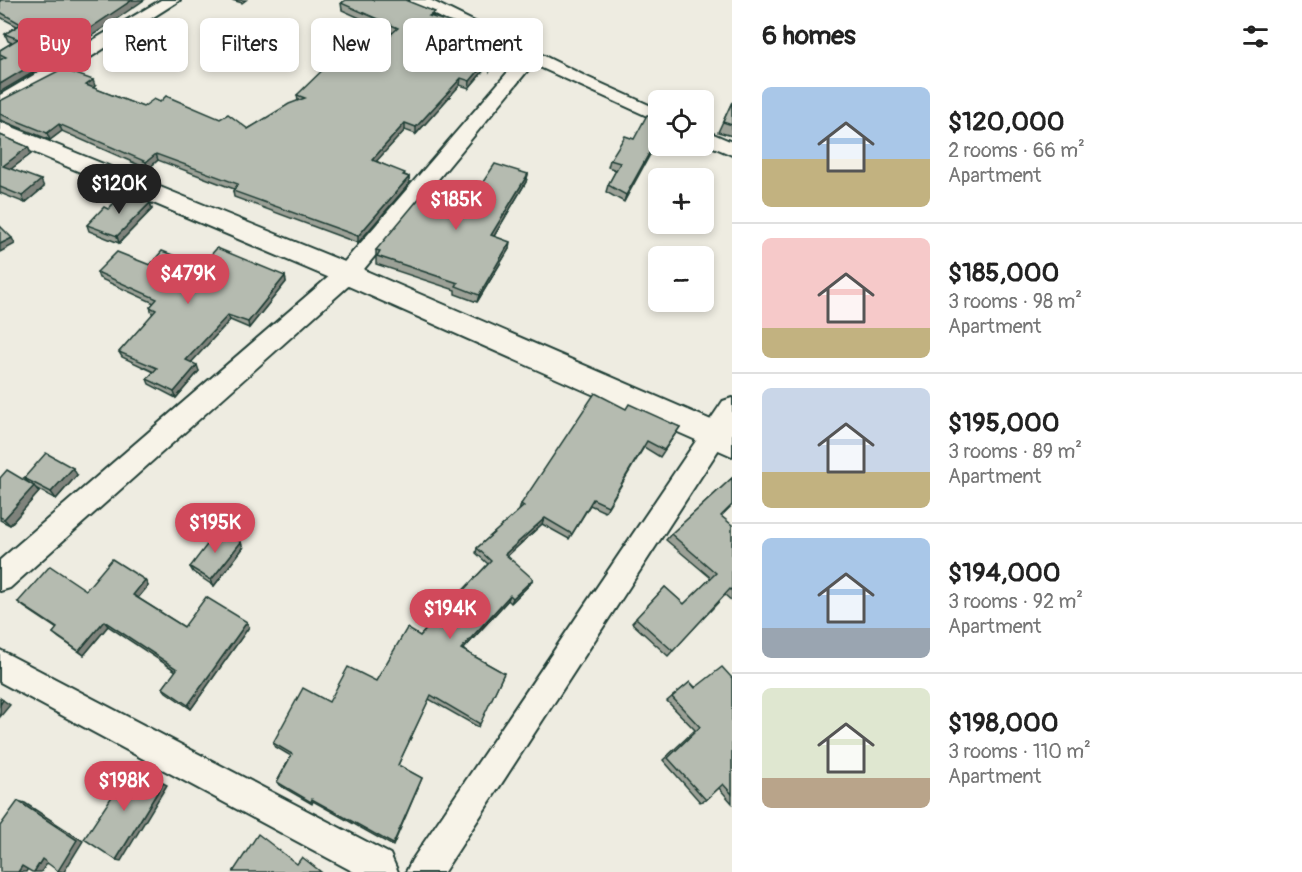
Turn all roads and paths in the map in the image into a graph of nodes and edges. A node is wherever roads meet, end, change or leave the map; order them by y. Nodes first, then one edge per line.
1 (172, 0) edge
2 (418, 0) edge
3 (454, 18) edge
4 (543, 62) edge
5 (517, 72) edge
6 (0, 102) edge
7 (648, 111) edge
8 (0, 129) edge
9 (714, 141) edge
10 (732, 149) edge
11 (347, 274) junction
12 (732, 408) edge
13 (723, 440) edge
14 (0, 578) edge
15 (0, 665) edge
16 (380, 872) edge
17 (424, 872) edge

1 - 6 street
2 - 3 street
4 - 7 street
5 - 11 street
8 - 11 street
9 - 10 street
11 - 13 street
11 - 14 street
12 - 13 street
13 - 17 street
15 - 16 street

